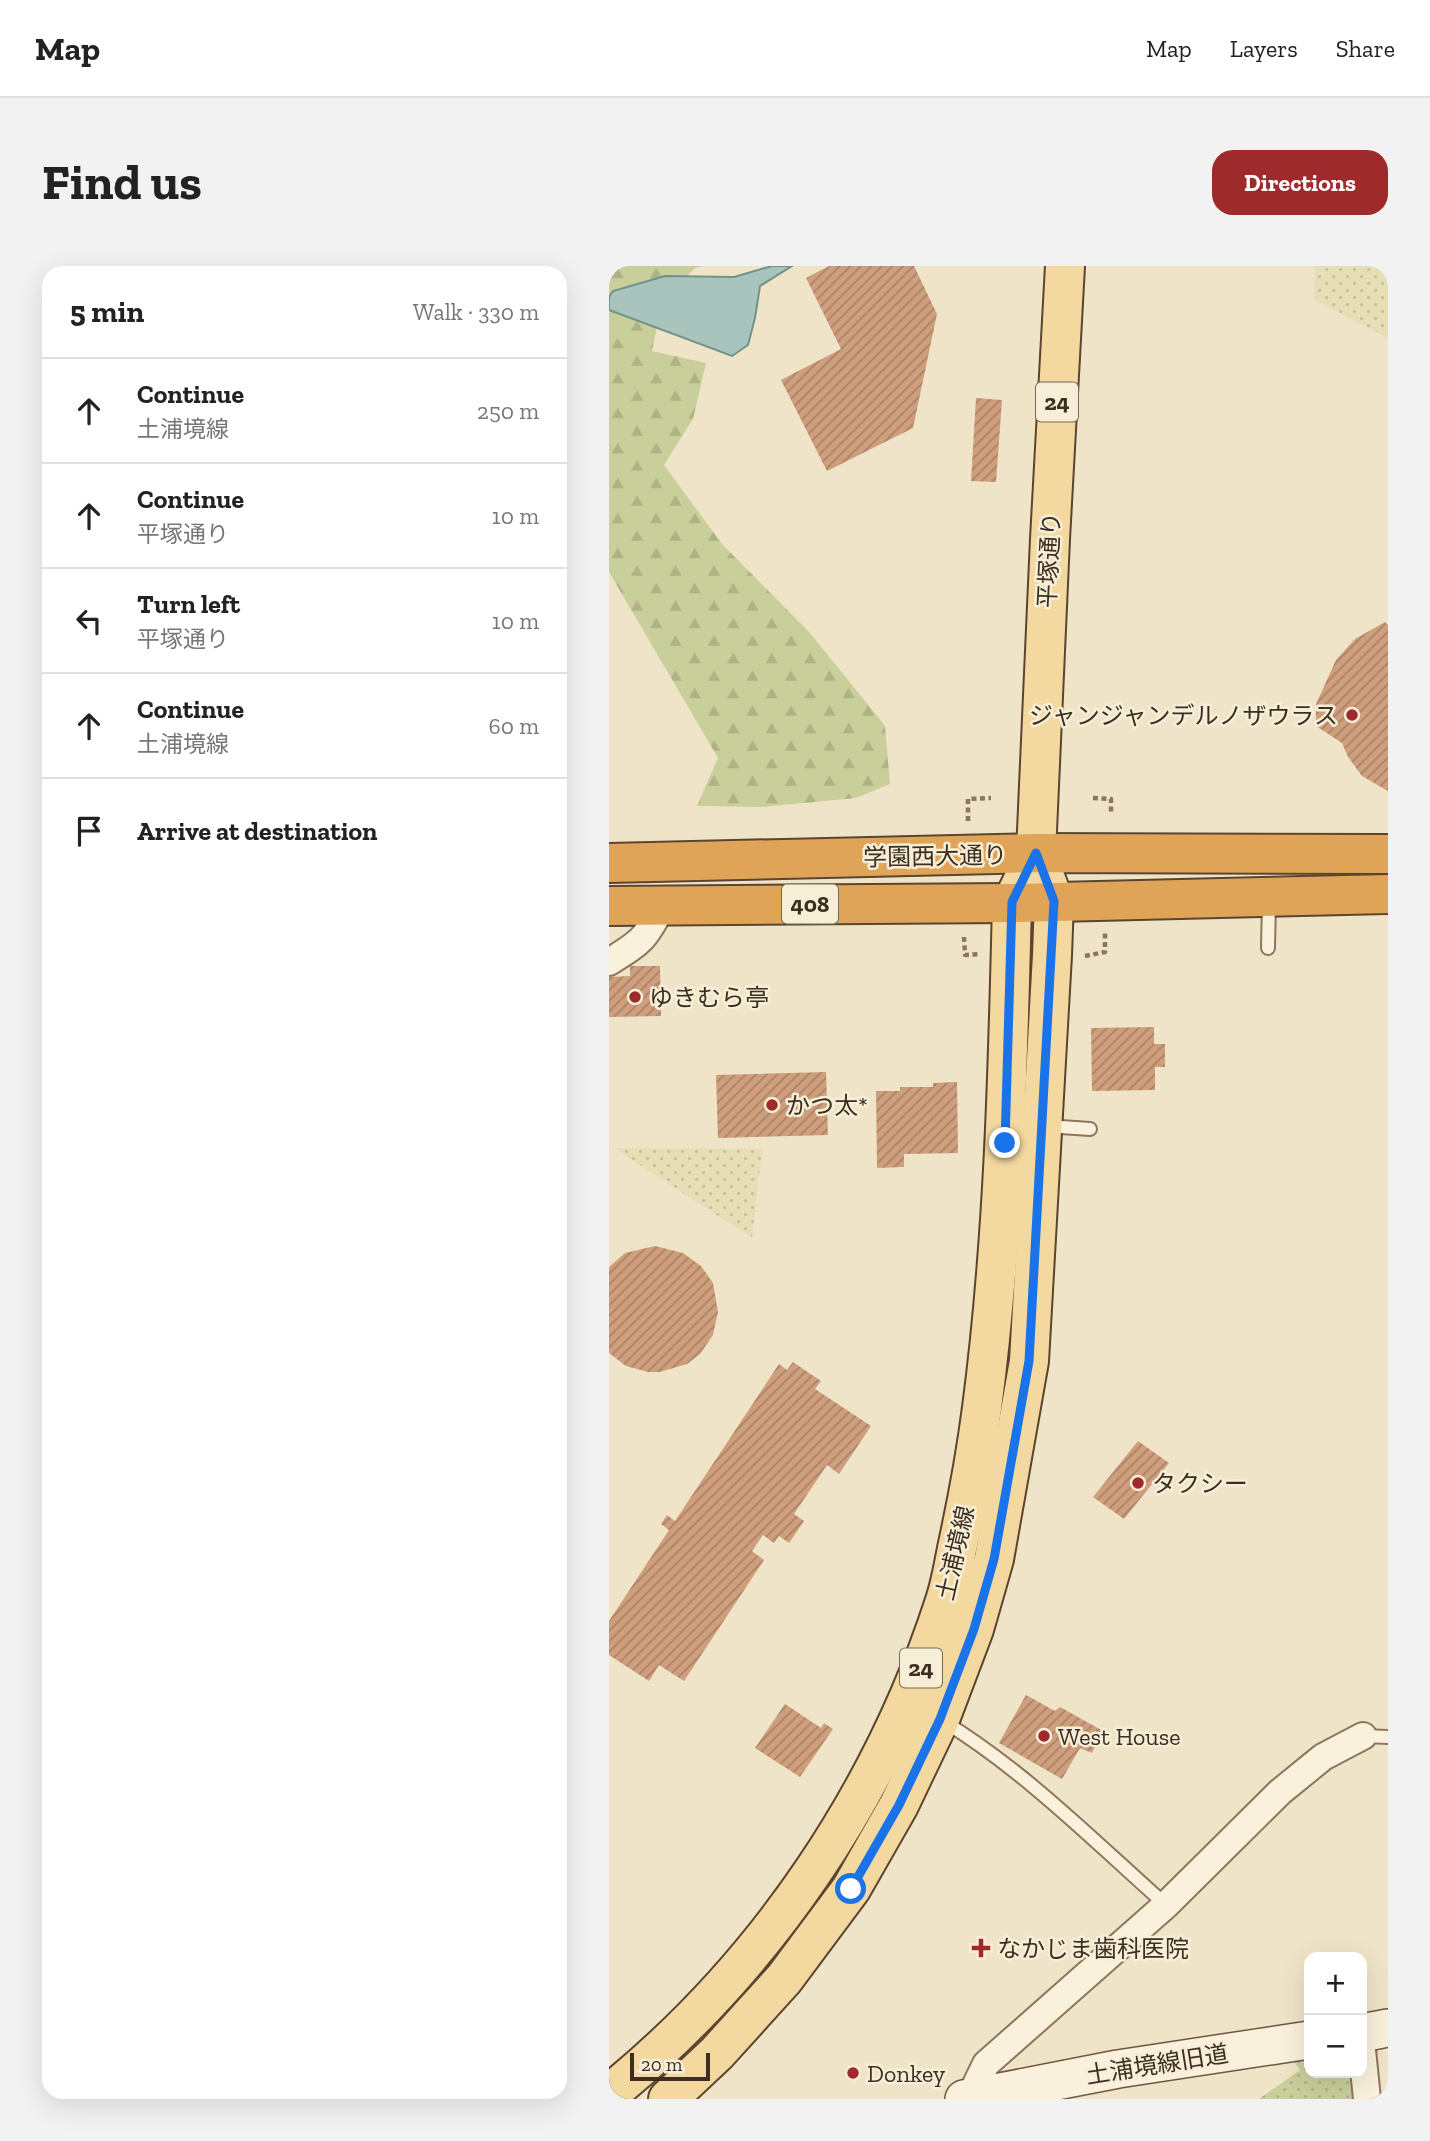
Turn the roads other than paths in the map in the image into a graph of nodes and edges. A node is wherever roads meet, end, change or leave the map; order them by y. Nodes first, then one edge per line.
1 (1065, 266) edge
2 (1036, 853) junction
3 (1388, 854) edge
4 (609, 863) edge
5 (1388, 894) edge
6 (1269, 897) junction
7 (1054, 901) junction
8 (1012, 902) junction
9 (661, 905) junction
10 (609, 906) edge
11 (1268, 948) dead end
12 (609, 962) edge
13 (1042, 1126) junction
14 (1090, 1129) dead end
15 (940, 1719) junction
16 (1376, 1737) edge
17 (1166, 1905) junction
18 (1388, 2028) edge
19 (1367, 2032) edge
20 (1304, 2041) edge
21 (1365, 2078) edge
22 (609, 2094) edge
23 (967, 2098) edge
24 (668, 2099) edge
25 (1367, 2099) edge

1 - 2 main road, 平塚通り / 24
2 - 3 highway, 学園西大通り / 408
2 - 4 highway, 学園西大通り / 408
2 - 7 main road, 平塚通り / 24
2 - 8 main road, 平塚通り / 24
5 - 6 highway, 学園西大通り / 408
6 - 7 highway, 学園西大通り / 408
6 - 11 lane
7 - 8 highway, 学園西大通り / 408
7 - 13 main road, 土浦境線 / 24
8 - 9 highway, 学園西大通り / 408
8 - 22 main road, 土浦境線 / 24
9 - 10 highway, 学園西大通り / 408
9 - 12 street
13 - 14 lane
13 - 15 main road, 土浦境線 / 24
15 - 17 lane
15 - 24 main road, 土浦境線 / 24
16 - 17 street
17 - 23 street
18 - 19 street
20 - 23 street, 土浦境線旧道
21 - 25 street

